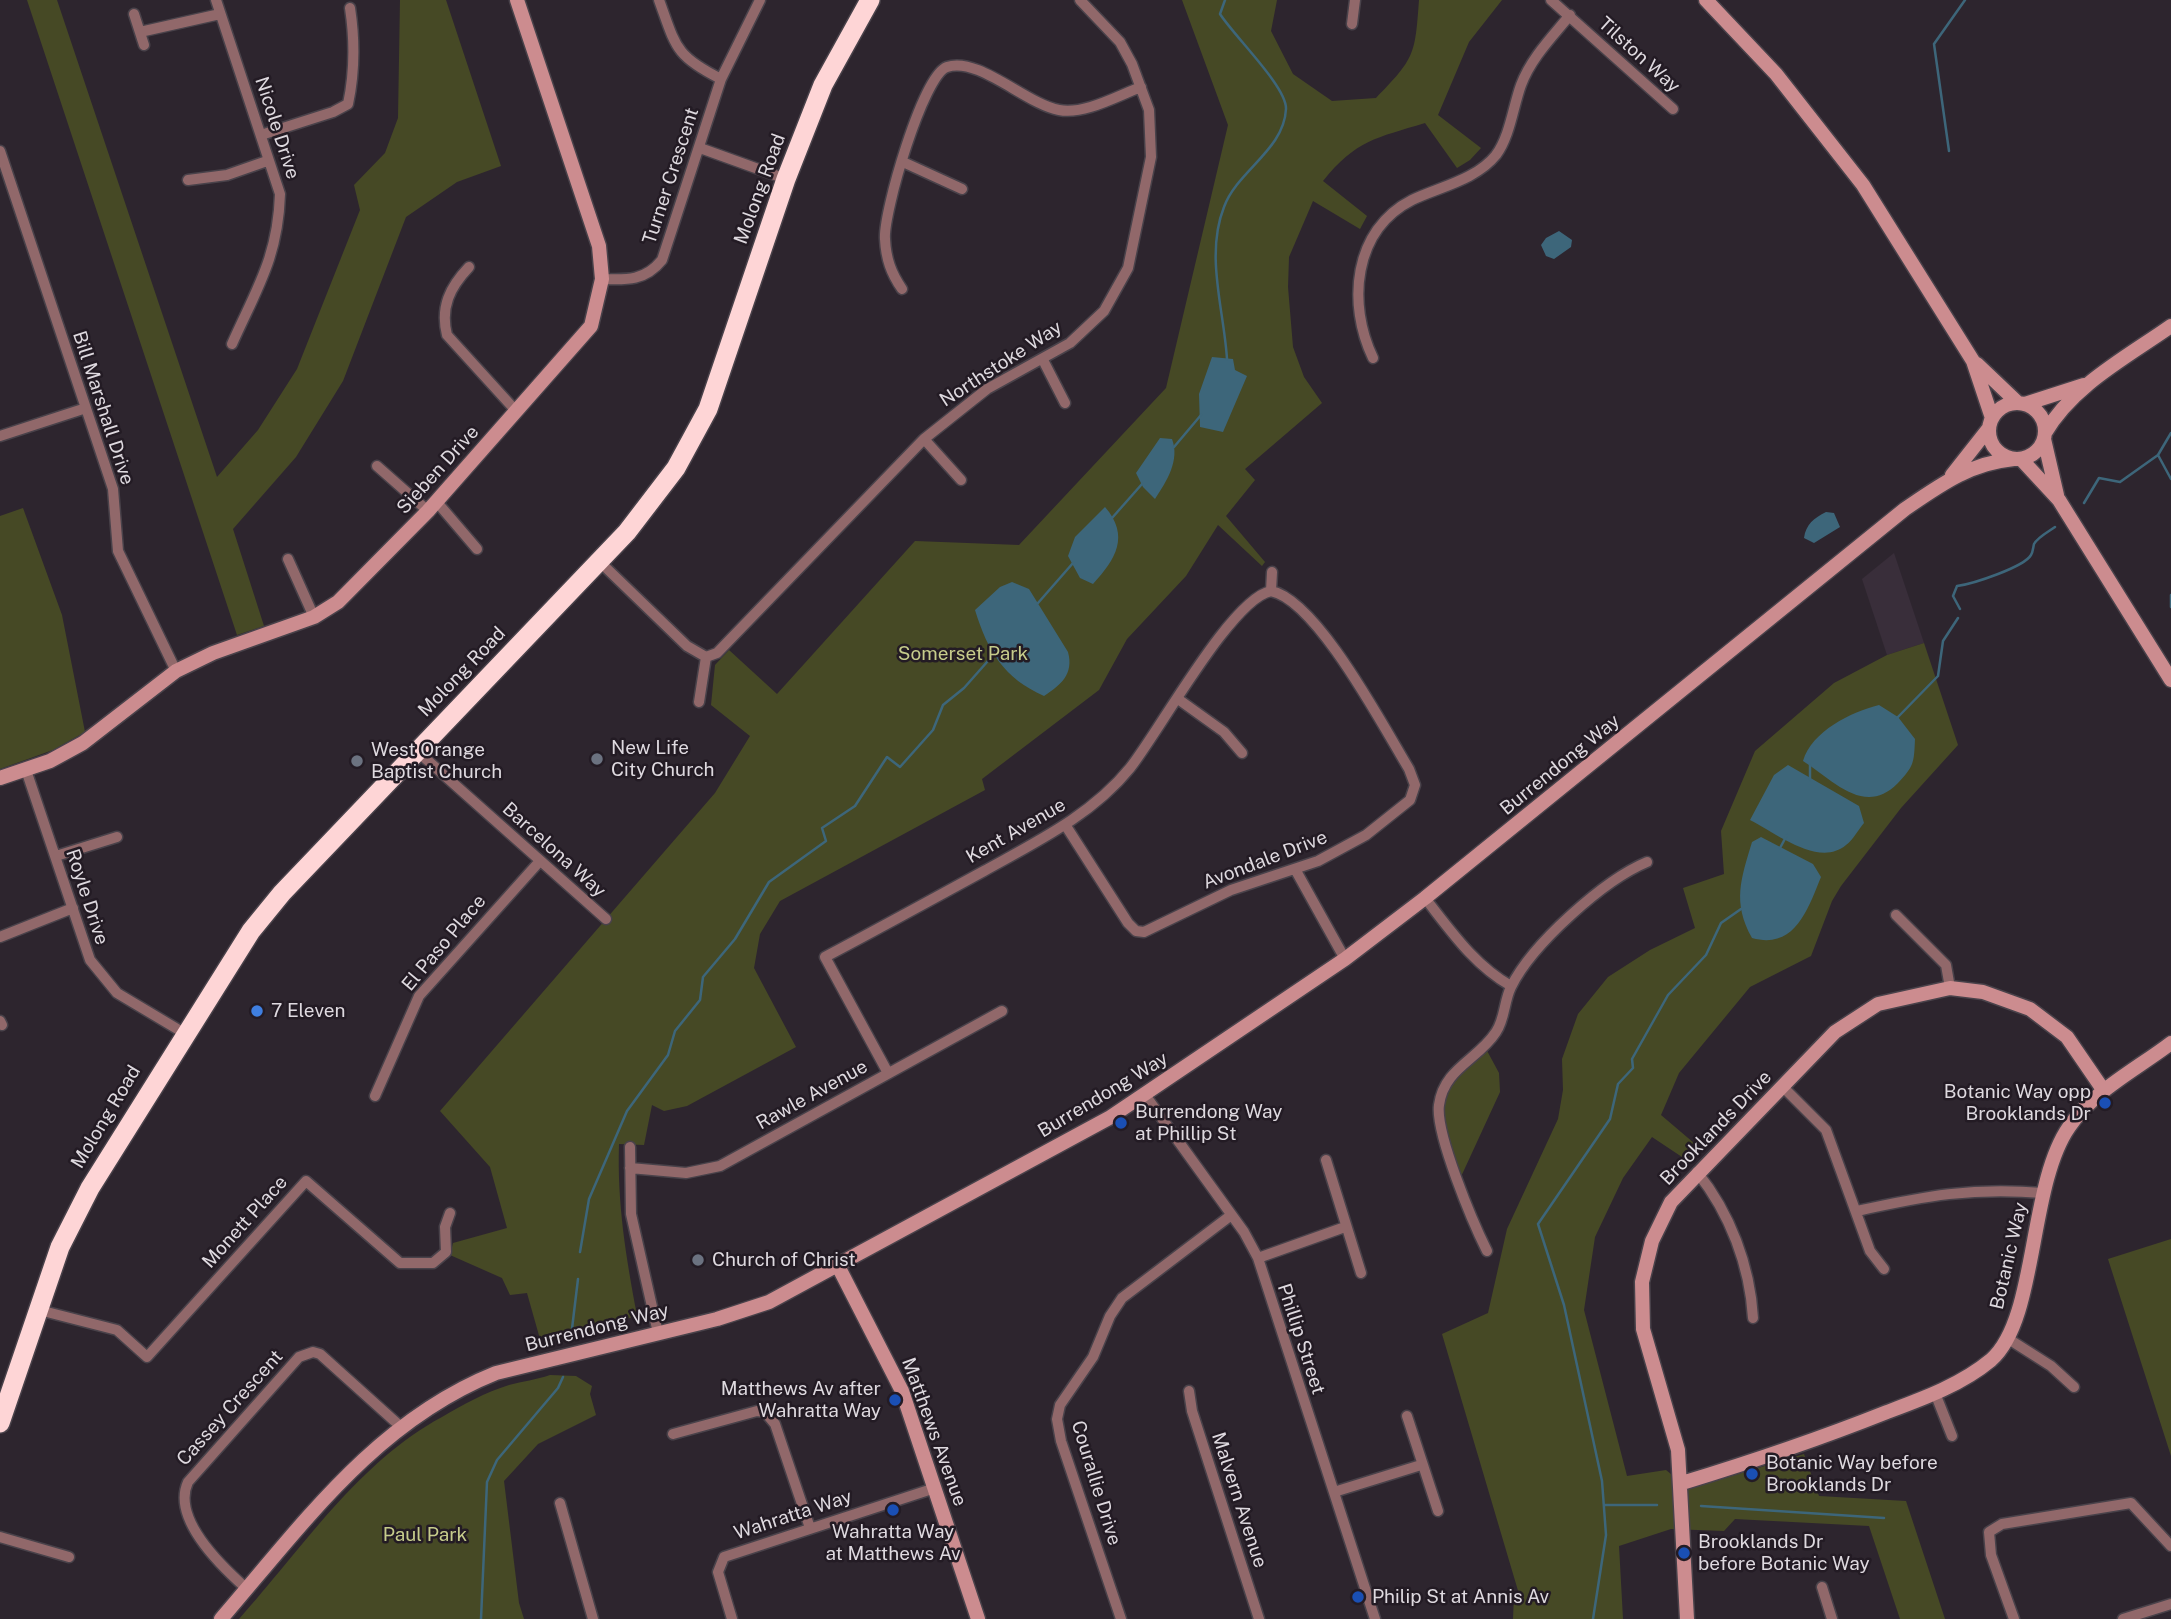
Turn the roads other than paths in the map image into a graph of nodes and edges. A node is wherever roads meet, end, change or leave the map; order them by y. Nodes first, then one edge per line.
1 (216, 0) edge
2 (517, 0) edge
3 (659, 0) edge
4 (760, 0) edge
5 (870, 0) edge
6 (1080, 0) edge
7 (1355, 0) edge
8 (1551, 0) edge
9 (1706, 0) edge
10 (350, 8) dead end
11 (220, 13) junction
12 (134, 14) dead end
13 (1570, 15) junction
14 (1352, 24) dead end
15 (140, 32) junction
16 (144, 45) dead end
17 (721, 79) junction
18 (1140, 88) junction
19 (1673, 109) dead end
20 (261, 135) junction
21 (700, 148) junction
22 (0, 151) edge
23 (267, 161) junction
24 (903, 162) junction
25 (786, 179) junction
26 (188, 180) dead end
27 (962, 189) dead end
28 (469, 267) dead end
29 (602, 279) junction
30 (902, 289) dead end
31 (2171, 326) edge
32 (232, 344) dead end
33 (1373, 358) dead end
34 (1043, 360) junction
35 (1973, 361) junction
36 (2088, 383) junction
37 (1065, 403) dead end
38 (2022, 403) junction
39 (86, 408) junction
40 (517, 412) junction
41 (1991, 423) junction
42 (0, 436) edge
43 (2045, 436) junction
44 (924, 439) junction
45 (2017, 459) junction
46 (377, 466) dead end
47 (1949, 479) junction
48 (961, 480) dead end
49 (2059, 500) junction
50 (432, 505) junction
51 (477, 549) dead end
52 (288, 559) dead end
53 (599, 561) junction
54 (1272, 572) dead end
55 (1271, 592) junction
56 (314, 617) junction
57 (706, 656) junction
58 (176, 671) junction
59 (2171, 680) edge
60 (1178, 699) junction
61 (699, 702) dead end
62 (417, 751) junction
63 (1242, 753) dead end
64 (26, 770) junction
65 (0, 778) edge
66 (1066, 826) junction
67 (117, 837) dead end
68 (56, 856) junction
69 (539, 862) junction
70 (1647, 862) dead end
71 (1295, 869) junction
72 (1425, 898) junction
73 (73, 908) junction
74 (1896, 915) dead end
75 (606, 919) dead end
76 (0, 937) edge
77 (1345, 959) junction
78 (1511, 986) junction
79 (1950, 988) junction
80 (1002, 1011) dead end
81 (184, 1033) junction
82 (2171, 1043) edge
83 (888, 1073) junction
84 (1782, 1086) junction
85 (2104, 1091) junction
86 (1145, 1095) junction
87 (375, 1096) dead end
88 (630, 1147) dead end
89 (1326, 1160) dead end
90 (631, 1168) junction
91 (1697, 1172) junction
92 (2043, 1193) junction
93 (1857, 1211) junction
94 (450, 1213) dead end
95 (1230, 1216) junction
96 (1345, 1227) junction
97 (1487, 1251) dead end
98 (1258, 1258) junction
99 (838, 1266) junction
100 (1884, 1269) dead end
101 (1361, 1273) dead end
102 (38, 1310) junction
103 (1753, 1318) dead end
104 (658, 1332) junction
105 (2007, 1338) junction
106 (2074, 1387) dead end
107 (1189, 1391) dead end
108 (1935, 1394) junction
109 (1407, 1416) dead end
110 (0, 1423) edge
111 (400, 1426) junction
112 (673, 1434) dead end
113 (1952, 1436) dead end
114 (1421, 1465) junction
115 (1682, 1483) junction
116 (935, 1488) junction
117 (1334, 1492) junction
118 (560, 1503) dead end
119 (1438, 1511) dead end
120 (810, 1528) junction
121 (0, 1537) edge
122 (2171, 1546) edge
123 (69, 1557) dead end
124 (1822, 1587) dead end
125 (247, 1588) junction
126 (2171, 1604) edge
127 (220, 1619) edge
128 (593, 1619) edge
129 (732, 1619) edge
130 (978, 1619) edge
131 (1121, 1619) edge
132 (1259, 1619) edge
133 (1375, 1619) edge
134 (1687, 1619) edge
135 (1832, 1619) edge
136 (2014, 1619) edge
137 (2123, 1619) edge

1 - 11 street, Nicole Drive
2 - 29 main road, Sieben Drive
3 - 17 street
4 - 17 street, Turner Crescent
5 - 25 highway, Molong Road
6 - 18 street, Northstoke Way
7 - 14 street
8 - 13 street, Tilston Way
9 - 35 main road
10 - 20 street
11 - 15 street
11 - 20 street, Nicole Drive
12 - 15 street
13 - 19 street, Tilston Way
13 - 33 street
15 - 16 street
17 - 21 street, Turner Crescent
18 - 24 street
18 - 34 street, Northstoke Way
20 - 23 street, Nicole Drive
21 - 25 street
21 - 29 street, Turner Crescent
22 - 39 street, Bill Marshall Drive
23 - 26 street
23 - 32 street, Nicole Drive
24 - 27 street
24 - 30 street
25 - 53 highway, Molong Road
28 - 40 street
29 - 40 main road, Sieben Drive
31 - 36 main road
34 - 37 street
34 - 44 street, Northstoke Way
35 - 38 main road
35 - 41 main road
36 - 38 main road
36 - 43 main road
38 - 41 main road
38 - 43 main road
39 - 42 street
39 - 58 street, Bill Marshall Drive
40 - 50 main road, Sieben Drive
41 - 45 main road
41 - 47 main road, Burrendong Way
43 - 45 main road
43 - 49 main road
44 - 48 street
44 - 57 street, Northstoke Way
45 - 47 main road, Burrendong Way
45 - 49 main road
46 - 50 street
47 - 72 main road, Burrendong Way
49 - 59 main road
50 - 51 street
50 - 56 main road, Sieben Drive
52 - 56 street
53 - 57 street
53 - 62 highway, Molong Road
54 - 55 street
55 - 60 street, Kent Avenue
55 - 71 street, Avondale Drive
56 - 58 main road, Sieben Drive
57 - 61 street
58 - 64 main road, Sieben Drive
60 - 63 street
60 - 66 street, Kent Avenue
62 - 69 street, Barcelona Way
62 - 81 highway, Molong Road
64 - 65 main road, Sieben Drive
64 - 68 street, Royle Drive
66 - 71 street, Avondale Drive
66 - 83 street, Kent Avenue
67 - 68 street
68 - 73 street, Royle Drive
69 - 75 street, Barcelona Way
69 - 87 street, El Paso Place
70 - 78 street
71 - 77 street
72 - 77 main road, Burrendong Way
72 - 78 street
73 - 76 street
73 - 81 street, Royle Drive
74 - 79 street
77 - 86 main road, Burrendong Way
78 - 97 street
79 - 84 main road, Brooklands Drive
79 - 85 main road, Brooklands Drive
80 - 83 street, Rawle Avenue
81 - 102 highway, Molong Road
82 - 85 main road, Botanic Way
83 - 90 street, Rawle Avenue
84 - 91 main road, Brooklands Drive
84 - 93 street
85 - 92 main road, Botanic Way
86 - 95 street, Phillip Street
86 - 99 main road, Burrendong Way
88 - 90 street
89 - 96 street
90 - 104 street
91 - 103 street
91 - 115 main road, Brooklands Drive
92 - 93 street
92 - 105 main road, Botanic Way
93 - 100 street
94 - 102 street, Monett Place
95 - 98 street, Phillip Street
95 - 131 street, Courallie Drive
96 - 98 street
96 - 101 street
98 - 117 street, Phillip Street
99 - 104 main road, Burrendong Way
99 - 116 main road, Matthews Avenue
102 - 110 highway, Molong Road
104 - 111 main road, Burrendong Way
105 - 106 street
105 - 108 main road, Botanic Way
107 - 132 street, Malvern Avenue
108 - 113 street
108 - 115 main road, Botanic Way
109 - 114 street
111 - 125 main road, Burrendong Way
111 - 125 street, Cassey Crescent
112 - 120 street
114 - 117 street
114 - 119 street
115 - 134 main road, Brooklands Drive
116 - 120 street, Wahratta Way
116 - 130 main road, Matthews Avenue
117 - 133 street, Phillip Street
118 - 128 street
120 - 129 street, Wahratta Way
121 - 123 street
122 - 136 street
124 - 135 street
125 - 127 main road, Burrendong Way
126 - 137 street

